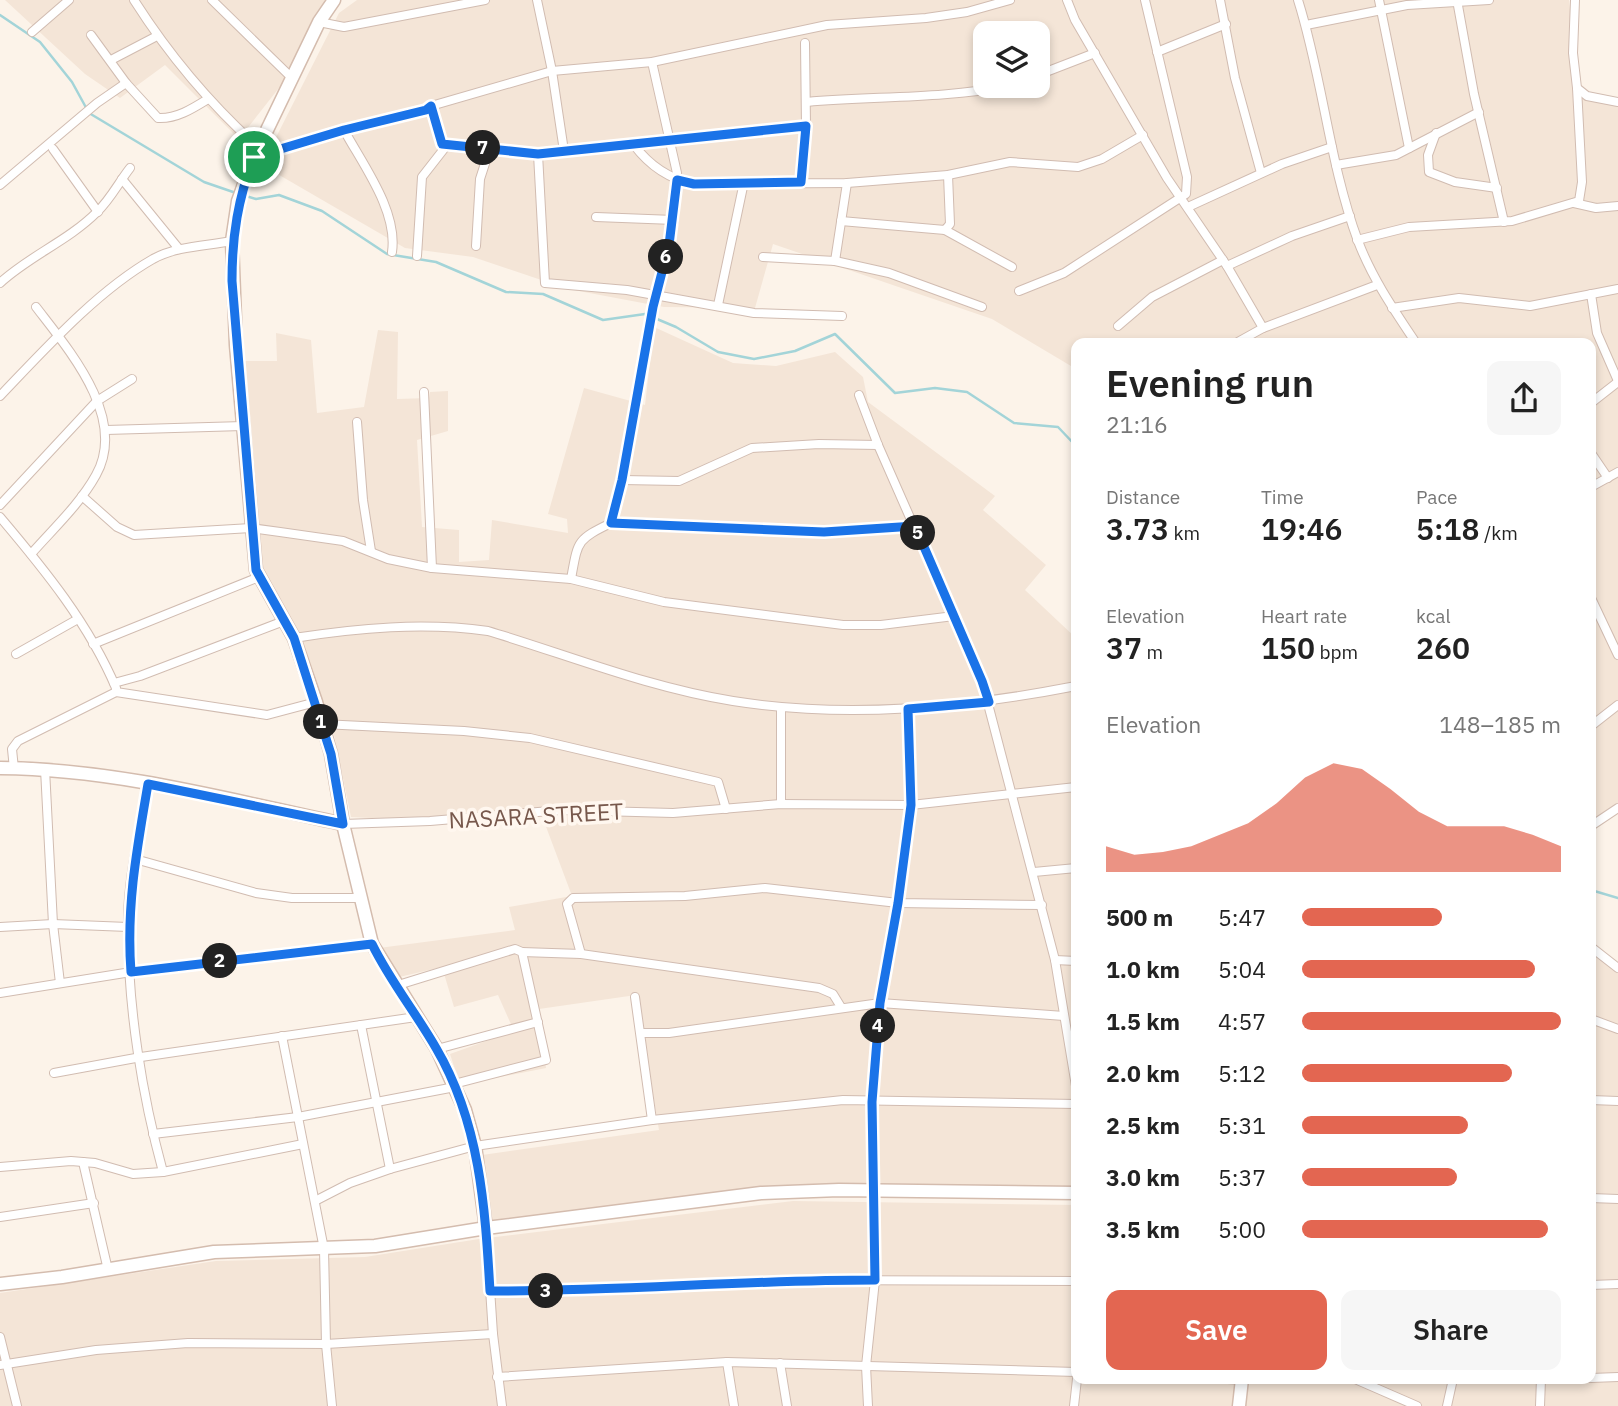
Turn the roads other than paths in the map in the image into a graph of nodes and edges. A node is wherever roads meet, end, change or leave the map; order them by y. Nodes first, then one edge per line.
1 (69, 0) edge
2 (134, 0) edge
3 (212, 0) edge
4 (485, 0) edge
5 (537, 0) edge
6 (1010, 0) edge
7 (1067, 0) edge
8 (1145, 0) edge
9 (1220, 0) edge
10 (1298, 0) edge
11 (1379, 0) edge
12 (1489, 0) edge
13 (1575, 0) edge
14 (1457, 1) edge
15 (328, 2) edge
16 (1381, 10) junction
17 (319, 22) junction
18 (1226, 24) junction
19 (1306, 25) junction
20 (33, 32) dead end
21 (91, 35) dead end
22 (157, 36) junction
23 (805, 43) dead end
24 (1157, 51) junction
25 (1095, 53) junction
26 (111, 60) junction
27 (652, 62) junction
28 (1050, 70) edge
29 (552, 71) junction
30 (293, 79) junction
31 (126, 83) junction
32 (1577, 88) junction
33 (973, 90) edge
34 (208, 99) junction
35 (807, 102) junction
36 (1618, 102) edge
37 (431, 106) junction
38 (1479, 112) junction
39 (806, 126) junction
40 (344, 130) junction
41 (1436, 133) junction
42 (1143, 135) junction
43 (670, 142) junction
44 (447, 145) junction
45 (634, 145) junction
46 (1332, 147) junction
47 (490, 148) junction
48 (1409, 148) junction
49 (53, 149) dead end
50 (564, 151) junction
51 (257, 153) junction
52 (538, 154) junction
53 (1336, 165) junction
54 (130, 168) dead end
55 (1261, 173) junction
56 (948, 175) junction
57 (122, 179) junction
58 (677, 180) junction
59 (744, 182) junction
60 (801, 182) junction
61 (847, 183) junction
62 (0, 185) edge
63 (1497, 188) junction
64 (1182, 199) junction
65 (1574, 203) junction
66 (1618, 206) edge
67 (1188, 207) junction
68 (98, 212) junction
69 (1350, 216) junction
70 (596, 217) dead end
71 (674, 220) junction
72 (841, 221) junction
73 (1504, 222) junction
74 (945, 230) junction
75 (1357, 240) junction
76 (232, 241) junction
77 (476, 246) dead end
78 (179, 249) junction
79 (392, 251) dead end
80 (417, 256) dead end
81 (763, 257) dead end
82 (835, 261) junction
83 (1225, 263) junction
84 (1012, 267) dead end
85 (0, 283) edge
86 (1377, 285) junction
87 (1618, 289) edge
88 (1019, 290) dead end
89 (1591, 294) junction
90 (656, 296) junction
91 (718, 305) junction
92 (36, 307) dead end
93 (982, 307) dead end
94 (1392, 308) junction
95 (842, 316) dead end
96 (1118, 326) dead end
97 (1262, 328) junction
98 (58, 336) junction
99 (1245, 338) edge
100 (1413, 338) edge
101 (132, 379) dead end
102 (1618, 382) edge
103 (424, 391) dead end
104 (859, 395) dead end
105 (0, 396) edge
106 (1596, 399) edge
107 (97, 401) junction
108 (357, 422) dead end
109 (243, 426) junction
110 (106, 430) junction
111 (878, 445) junction
112 (1596, 460) edge
113 (1618, 473) edge
114 (1608, 478) junction
115 (622, 480) junction
116 (1596, 484) edge
117 (82, 496) junction
118 (0, 505) edge
119 (0, 516) edge
120 (611, 523) junction
121 (915, 526) junction
122 (251, 528) junction
123 (370, 551) junction
124 (30, 554) junction
125 (432, 568) junction
126 (259, 577) junction
127 (571, 579) junction
128 (1596, 609) edge
129 (954, 616) junction
130 (78, 619) junction
131 (284, 621) junction
132 (294, 638) junction
133 (93, 645) junction
134 (16, 654) dead end
135 (1618, 655) edge
136 (115, 687) junction
137 (1071, 688) edge
138 (316, 702) junction
139 (989, 702) junction
140 (1618, 705) edge
141 (782, 708) junction
142 (908, 709) junction
143 (1596, 722) edge
144 (322, 724) junction
145 (0, 768) edge
146 (14, 769) junction
147 (45, 769) junction
148 (148, 784) junction
149 (1071, 788) edge
150 (1010, 794) junction
151 (781, 804) junction
152 (911, 805) junction
153 (1618, 808) edge
154 (726, 809) junction
155 (1596, 823) edge
156 (343, 824) junction
157 (135, 859) junction
158 (1071, 869) edge
159 (1034, 872) junction
160 (359, 898) junction
161 (898, 903) junction
162 (1042, 905) junction
163 (53, 924) junction
164 (0, 927) edge
165 (128, 927) junction
166 (372, 944) junction
167 (1596, 951) edge
168 (522, 952) junction
169 (581, 954) junction
170 (1055, 960) junction
171 (1071, 961) edge
172 (1618, 968) edge
173 (131, 972) junction
174 (60, 983) junction
175 (395, 986) junction
176 (0, 993) edge
177 (635, 997) dead end
178 (880, 1003) junction
179 (841, 1007) junction
180 (1064, 1016) junction
181 (416, 1017) junction
182 (1596, 1021) edge
183 (538, 1022) junction
184 (361, 1025) junction
185 (1618, 1029) edge
186 (640, 1033) junction
187 (282, 1036) junction
188 (437, 1049) junction
189 (1071, 1050) edge
190 (141, 1057) junction
191 (54, 1073) dead end
192 (455, 1085) junction
193 (1596, 1100) edge
194 (1618, 1101) edge
195 (375, 1102) junction
196 (872, 1102) junction
197 (1071, 1104) edge
198 (298, 1117) junction
199 (652, 1120) junction
200 (153, 1133) junction
201 (303, 1144) junction
202 (475, 1146) junction
203 (83, 1162) junction
204 (0, 1167) edge
205 (390, 1169) junction
206 (163, 1172) junction
207 (875, 1190) junction
208 (1071, 1193) edge
209 (1596, 1198) edge
210 (1618, 1199) edge
211 (315, 1201) junction
212 (94, 1203) junction
213 (0, 1217) edge
214 (486, 1228) junction
215 (324, 1249) junction
216 (108, 1270) junction
217 (875, 1280) junction
218 (1071, 1281) edge
219 (0, 1284) edge
220 (1618, 1284) edge
221 (1596, 1285) edge
222 (490, 1291) junction
223 (492, 1334) junction
224 (0, 1337) edge
225 (326, 1344) junction
226 (727, 1362) junction
227 (780, 1363) junction
228 (3, 1364) edge
229 (866, 1366) junction
230 (1071, 1372) edge
231 (497, 1377) junction
232 (1596, 1377) edge
233 (1618, 1377) edge
234 (1076, 1384) edge
235 (1241, 1384) edge
236 (1366, 1384) edge
237 (1452, 1384) edge
238 (1541, 1384) edge
239 (17, 1406) edge
240 (332, 1406) edge
241 (502, 1406) edge
242 (734, 1406) edge
243 (786, 1406) edge
244 (868, 1406) edge
245 (1074, 1406) edge
246 (1239, 1406) edge
247 (1417, 1406) edge
248 (1447, 1406) edge
249 (1540, 1406) edge

1 - 20 street
2 - 22 street
3 - 30 street
4 - 17 street
5 - 29 street
6 - 27 street
7 - 25 street
8 - 24 street
9 - 18 street
10 - 19 street
11 - 16 street
12 - 14 street
13 - 32 street
14 - 16 street
14 - 38 street
15 - 17 street
16 - 19 street
16 - 48 street
17 - 30 street
18 - 24 street
18 - 55 street
19 - 46 street
21 - 26 street
22 - 26 street
22 - 34 street
23 - 35 street
24 - 64 street
25 - 28 street
25 - 42 street
26 - 31 street
27 - 29 street
27 - 43 street
29 - 37 street
29 - 50 street
30 - 51 street
31 - 34 street
31 - 62 street
32 - 36 street
32 - 65 street
33 - 35 street
34 - 51 street
35 - 39 street
37 - 40 street
37 - 44 street
38 - 41 street
38 - 63 street
39 - 43 street
39 - 60 street
40 - 51 street
40 - 79 street
41 - 48 street
41 - 63 street
42 - 56 street
42 - 64 street
43 - 45 street
43 - 58 street
44 - 47 street
44 - 80 street
45 - 50 street
45 - 58 street
46 - 53 street
46 - 55 street
47 - 52 street
47 - 77 street
48 - 53 street
49 - 68 street
50 - 52 street
51 - 76 street
52 - 90 street
53 - 69 street
54 - 57 street
55 - 67 street
56 - 61 street
56 - 74 street
57 - 68 street
57 - 78 street
58 - 59 street
58 - 71 street
59 - 60 street
59 - 91 street
60 - 61 street
61 - 72 street
63 - 73 street
64 - 67 street
64 - 88 street
65 - 66 street
65 - 73 street
67 - 83 street
68 - 85 street
69 - 75 street
69 - 83 street
70 - 71 street
71 - 90 street
72 - 74 street
72 - 82 street
73 - 75 street
74 - 84 street
75 - 86 street
76 - 78 street
76 - 109 street
78 - 98 street
81 - 82 street
82 - 93 street
83 - 96 street
83 - 97 street
86 - 94 street
86 - 97 street
87 - 89 street
89 - 94 street
89 - 102 street
90 - 91 street
90 - 115 street
91 - 95 street
92 - 98 street
94 - 100 street
97 - 99 street
98 - 105 street
98 - 107 street
101 - 107 street
102 - 106 street
103 - 125 street
104 - 111 street
107 - 110 street
107 - 118 street
108 - 123 street
109 - 110 street
109 - 122 street
110 - 117 street
111 - 115 street
111 - 121 street
112 - 114 street
113 - 114 street
114 - 116 street
115 - 120 street
117 - 122 street
117 - 124 street
119 - 124 street
120 - 121 street
120 - 127 street
121 - 129 street
122 - 123 street
122 - 126 street
123 - 125 street
124 - 130 street
125 - 127 street
126 - 131 street
126 - 133 street
127 - 129 street
128 - 135 street
129 - 139 street
130 - 133 street
130 - 134 street
131 - 132 street
131 - 136 street
132 - 138 street
132 - 141 street
133 - 136 street
136 - 138 street
136 - 146 street
137 - 139 street
138 - 144 street
139 - 142 street
139 - 150 street
140 - 143 street
141 - 142 street
141 - 151 street
142 - 152 street
144 - 154 street
144 - 156 street
145 - 146 street, NASARA STREET
146 - 147 street, NASARA STREET
147 - 148 street, NASARA STREET
147 - 163 street
148 - 156 street, NASARA STREET
148 - 157 street
149 - 150 street, NASARA STREET
150 - 152 street, NASARA STREET
150 - 159 street
151 - 152 street, NASARA STREET
151 - 154 street, NASARA STREET
152 - 161 street
153 - 155 street
154 - 156 street, NASARA STREET
156 - 160 street
157 - 160 street
157 - 165 street
158 - 159 street
159 - 162 street
160 - 166 street
161 - 162 street
161 - 169 street
161 - 178 street
162 - 170 street
163 - 164 street
163 - 165 street
163 - 174 street
165 - 173 street
166 - 173 street
166 - 175 street
167 - 172 street
168 - 169 street
168 - 175 street
168 - 183 street
169 - 179 street
170 - 171 street
170 - 180 street
173 - 174 street
173 - 190 street
174 - 176 street
175 - 181 street
177 - 186 street
178 - 179 street
178 - 180 street
178 - 196 street
179 - 186 street
180 - 189 street
181 - 184 street
181 - 188 street
182 - 185 street
183 - 188 street
183 - 192 street
184 - 187 street
184 - 195 street
186 - 199 street
187 - 190 street
187 - 198 street
188 - 192 street
190 - 191 street
190 - 200 street
192 - 195 street
192 - 202 street
193 - 194 street
195 - 198 street
195 - 205 street
196 - 197 street
196 - 199 street
196 - 207 street
198 - 200 street
198 - 201 street
199 - 202 street
200 - 206 street
201 - 206 street
201 - 211 street
202 - 205 street
202 - 214 street
203 - 204 street
203 - 206 street
203 - 212 street
205 - 211 street
207 - 208 street
207 - 214 street
207 - 217 street
209 - 210 street
211 - 215 street
212 - 213 street
212 - 216 street
214 - 215 street
214 - 222 street
215 - 216 street
215 - 225 street
216 - 219 street
217 - 218 street
217 - 222 street
217 - 229 street
220 - 221 street
222 - 223 street
223 - 225 street
223 - 231 street
224 - 228 street
225 - 228 street
225 - 240 street
226 - 227 street
226 - 231 street
226 - 242 street
227 - 229 street
227 - 243 street
228 - 239 street
229 - 230 street
229 - 244 street
231 - 241 street
232 - 233 street
234 - 245 street
235 - 246 street
236 - 247 street
237 - 248 street
238 - 249 street

